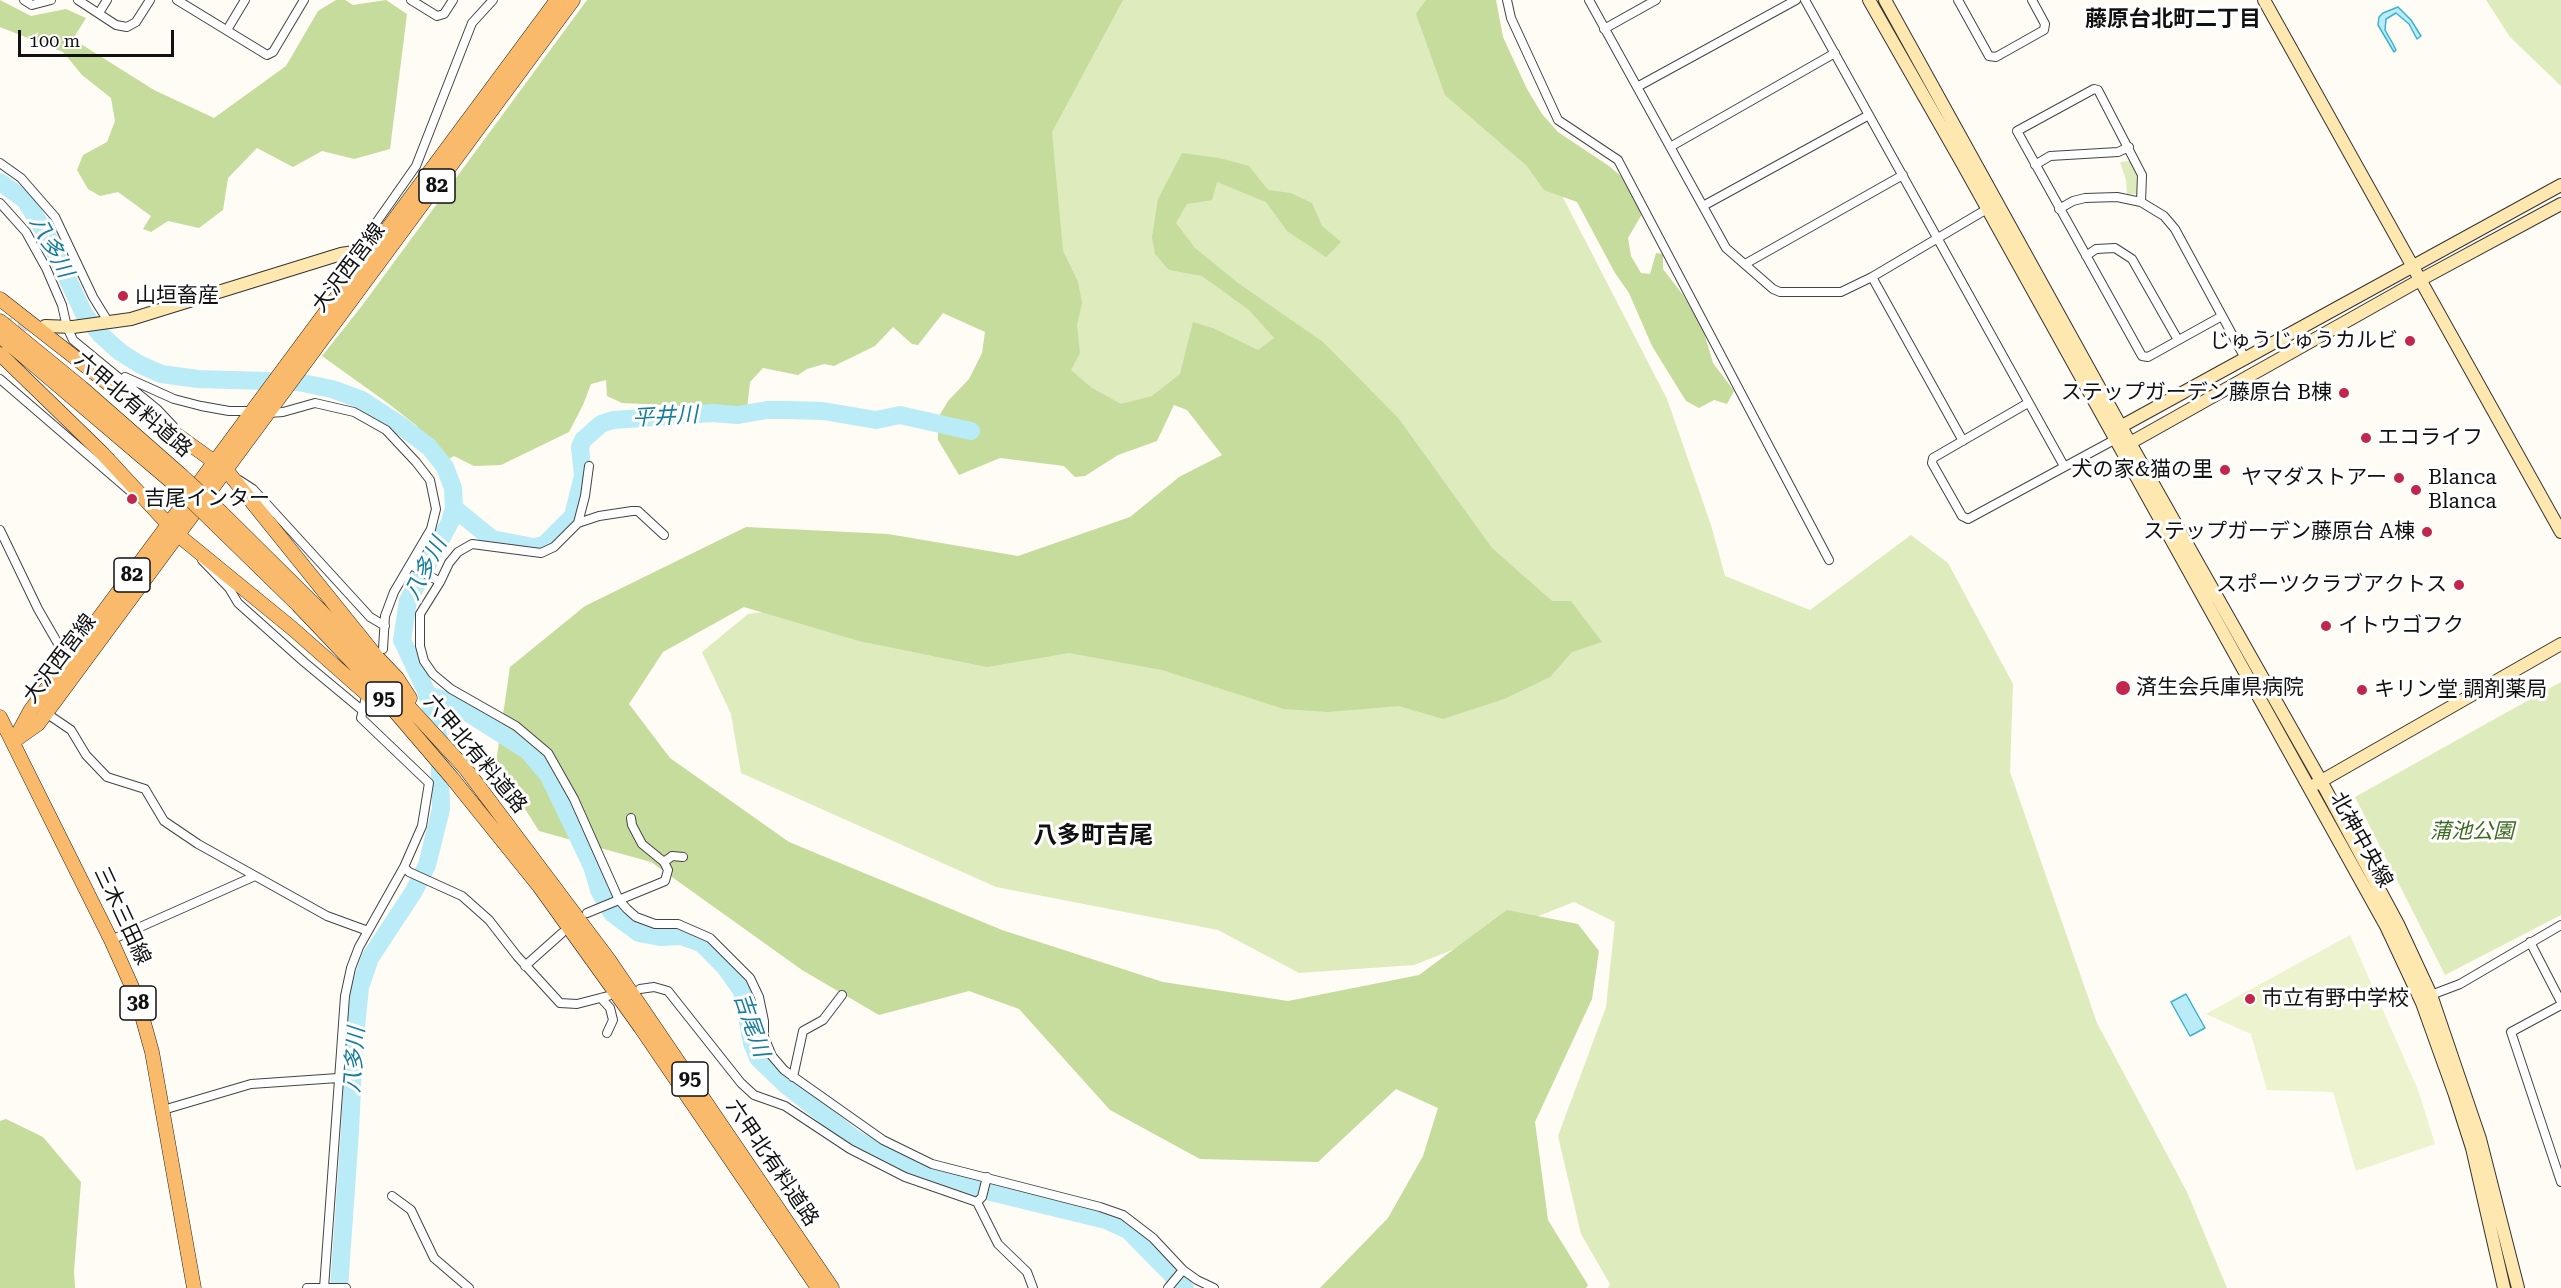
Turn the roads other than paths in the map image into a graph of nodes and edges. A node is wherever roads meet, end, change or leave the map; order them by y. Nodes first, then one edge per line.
1 (24, 0) edge
2 (51, 0) edge
3 (78, 0) edge
4 (106, 0) edge
5 (150, 0) edge
6 (245, 0) edge
7 (304, 0) edge
8 (453, 0) edge
9 (493, 0) edge
10 (557, 0) edge
11 (573, 0) edge
12 (1507, 0) edge
13 (1589, 0) edge
14 (1656, 0) edge
15 (1796, 0) edge
16 (1805, 0) edge
17 (1869, 0) edge
18 (1885, 0) edge
19 (1958, 0) edge
20 (2032, 0) edge
21 (2264, 0) edge
22 (416, 1) edge
23 (183, 2) edge
24 (99, 12) junction
25 (1604, 29) junction
26 (227, 30) junction
27 (1834, 53) junction
28 (1637, 87) junction
29 (1869, 115) junction
30 (1670, 147) junction
31 (2129, 147) junction
32 (0, 163) edge
33 (2035, 165) junction
34 (1902, 175) junction
35 (2561, 185) edge
36 (0, 202) edge
37 (2140, 202) junction
38 (2561, 204) edge
39 (1703, 206) junction
40 (1987, 209) junction
41 (2059, 209) junction
42 (1937, 240) junction
43 (373, 249) junction
44 (353, 251) junction
45 (2086, 256) junction
46 (1745, 264) junction
47 (2412, 266) junction
48 (1872, 277) junction
49 (2420, 280) junction
50 (0, 299) edge
51 (2222, 316) junction
52 (0, 321) edge
53 (109, 323) junction
54 (45, 326) tunnel mouth
55 (70, 327) junction
56 (0, 336) edge
57 (2178, 340) junction
58 (0, 354) edge
59 (2246, 360) junction
60 (99, 362) junction
61 (0, 379) edge
62 (2028, 404) junction
63 (260, 409) junction
64 (2122, 426) junction
65 (185, 440) junction
66 (2114, 440) junction
67 (1963, 441) junction
68 (2130, 443) junction
69 (221, 466) junction
70 (589, 466) dead end
71 (2064, 466) junction
72 (178, 480) junction
73 (153, 510) junction
74 (219, 518) junction
75 (578, 523) junction
76 (0, 530) edge
77 (173, 530) junction
78 (2561, 532) edge
79 (663, 535) dead end
80 (196, 551) junction
81 (1829, 560) dead end
82 (412, 566) junction
83 (439, 582) junction
84 (385, 626) junction
85 (2561, 644) edge
86 (382, 649) dead end
87 (68, 662) junction
88 (365, 701) dead end
89 (363, 711) junction
90 (46, 713) junction
91 (0, 717) edge
92 (429, 728) junction
93 (14, 741) junction
94 (452, 778) junction
95 (2315, 784) junction
96 (631, 818) dead end
97 (683, 856) dead end
98 (664, 862) junction
99 (406, 870) junction
100 (255, 876) junction
101 (616, 900) junction
102 (587, 913) dead end
103 (2561, 925) edge
104 (368, 931) junction
105 (562, 933) dead end
106 (111, 940) junction
107 (2530, 942) junction
108 (525, 966) junction
109 (640, 989) dead end
110 (2431, 994) junction
111 (842, 995) dead end
112 (2561, 1004) edge
113 (607, 1032) dead end
114 (793, 1077) junction
115 (338, 1078) junction
116 (163, 1110) junction
117 (987, 1180) junction
118 (2561, 1182) edge
119 (392, 1196) dead end
120 (980, 1199) junction
121 (1183, 1270) junction
122 (326, 1287) edge
123 (194, 1288) edge
124 (307, 1288) edge
125 (346, 1288) edge
126 (470, 1288) edge
127 (818, 1288) edge
128 (832, 1288) edge
129 (1033, 1288) edge
130 (1168, 1288) edge
131 (1214, 1288) edge
132 (2504, 1288) edge
133 (2518, 1288) edge

1 - 2 street
3 - 24 street
4 - 24 street
5 - 24 street
6 - 26 street
7 - 26 street
8 - 22 street
9 - 44 street
10 - 43 main road, 大沢西宮線 / 82
11 - 63 main road, 大沢西宮線 / 82
12 - 81 street
13 - 25 street
14 - 25 street
15 - 28 street
16 - 27 street
17 - 40 street, 北神中央線
18 - 64 street
19 - 20 street
21 - 47 street
23 - 26 street
25 - 28 street
27 - 29 street
27 - 30 street
28 - 30 street
29 - 34 street
29 - 39 street
30 - 39 street
31 - 33 street
31 - 33 street
31 - 37 street
32 - 53 street
33 - 41 street
34 - 42 street
34 - 46 street
35 - 47 street
36 - 55 street
37 - 41 street
37 - 51 street
38 - 49 street
39 - 46 street
40 - 42 street
40 - 66 street, 北神中央線
41 - 45 street
42 - 48 street
42 - 62 street
43 - 44 street
43 - 63 main road, 大沢西宮線 / 82
44 - 53 street
45 - 57 street
45 - 57 street
46 - 48 street
47 - 49 street
47 - 59 street
48 - 67 street
49 - 68 street
49 - 78 street
50 - 65 main road
51 - 57 street
51 - 59 street
52 - 72 main road, 六甲北有料道路 / 95
53 - 55 street
54 - 55 street
55 - 60 street
56 - 72 main road, 六甲北有料道路 / 95
58 - 73 main road
59 - 64 street
60 - 63 street
60 - 65 street
61 - 73 street
62 - 67 street
62 - 71 street
63 - 69 main road, 大沢西宮線 / 82
63 - 82 street
64 - 66 street
64 - 68 street
65 - 69 main road
66 - 68 street
66 - 71 street
66 - 95 street, 北神中央線
67 - 71 street
68 - 95 street
69 - 77 main road, 大沢西宮線 / 82
69 - 84 street
69 - 92 main road
70 - 75 street
72 - 74 main road, 六甲北有料道路 / 95, bridge
73 - 77 main road
74 - 92 main road, 六甲北有料道路 / 95
74 - 94 main road, 六甲北有料道路 / 95
75 - 79 street
75 - 83 street
76 - 87 street
77 - 80 main road
77 - 87 main road, 大沢西宮線 / 82
77 - 90 main road, 大沢西宮線 / 82
80 - 89 street
80 - 94 main road
82 - 83 street
82 - 84 street
83 - 101 street
84 - 86 street
85 - 95 street
87 - 93 main road, 大沢西宮線 / 82
88 - 89 street
89 - 99 street
90 - 93 main road, 大沢西宮線 / 82
90 - 100 street
91 - 93 main road, 三木三田線 / 38
92 - 128 main road, 六甲北有料道路 / 95
93 - 106 main road, 三木三田線 / 38
94 - 127 main road, 六甲北有料道路 / 95
95 - 110 street, 北神中央線
95 - 132 street, 北神中央線
96 - 98 street
97 - 98 street
98 - 101 street
99 - 104 street
99 - 108 street
100 - 104 street
100 - 106 street
101 - 102 street
101 - 114 street
103 - 107 street
104 - 115 street
105 - 108 street
106 - 116 main road, 三木三田線 / 38
107 - 110 street
107 - 112 street
108 - 113 street
109 - 120 street
110 - 133 street, 北神中央線
111 - 114 street
112 - 118 street
114 - 117 street
115 - 116 street
115 - 122 street
116 - 123 main road, 三木三田線 / 38
117 - 120 street
117 - 121 street
119 - 126 street
120 - 129 street
121 - 130 street
121 - 131 street
122 - 124 street
122 - 125 street

